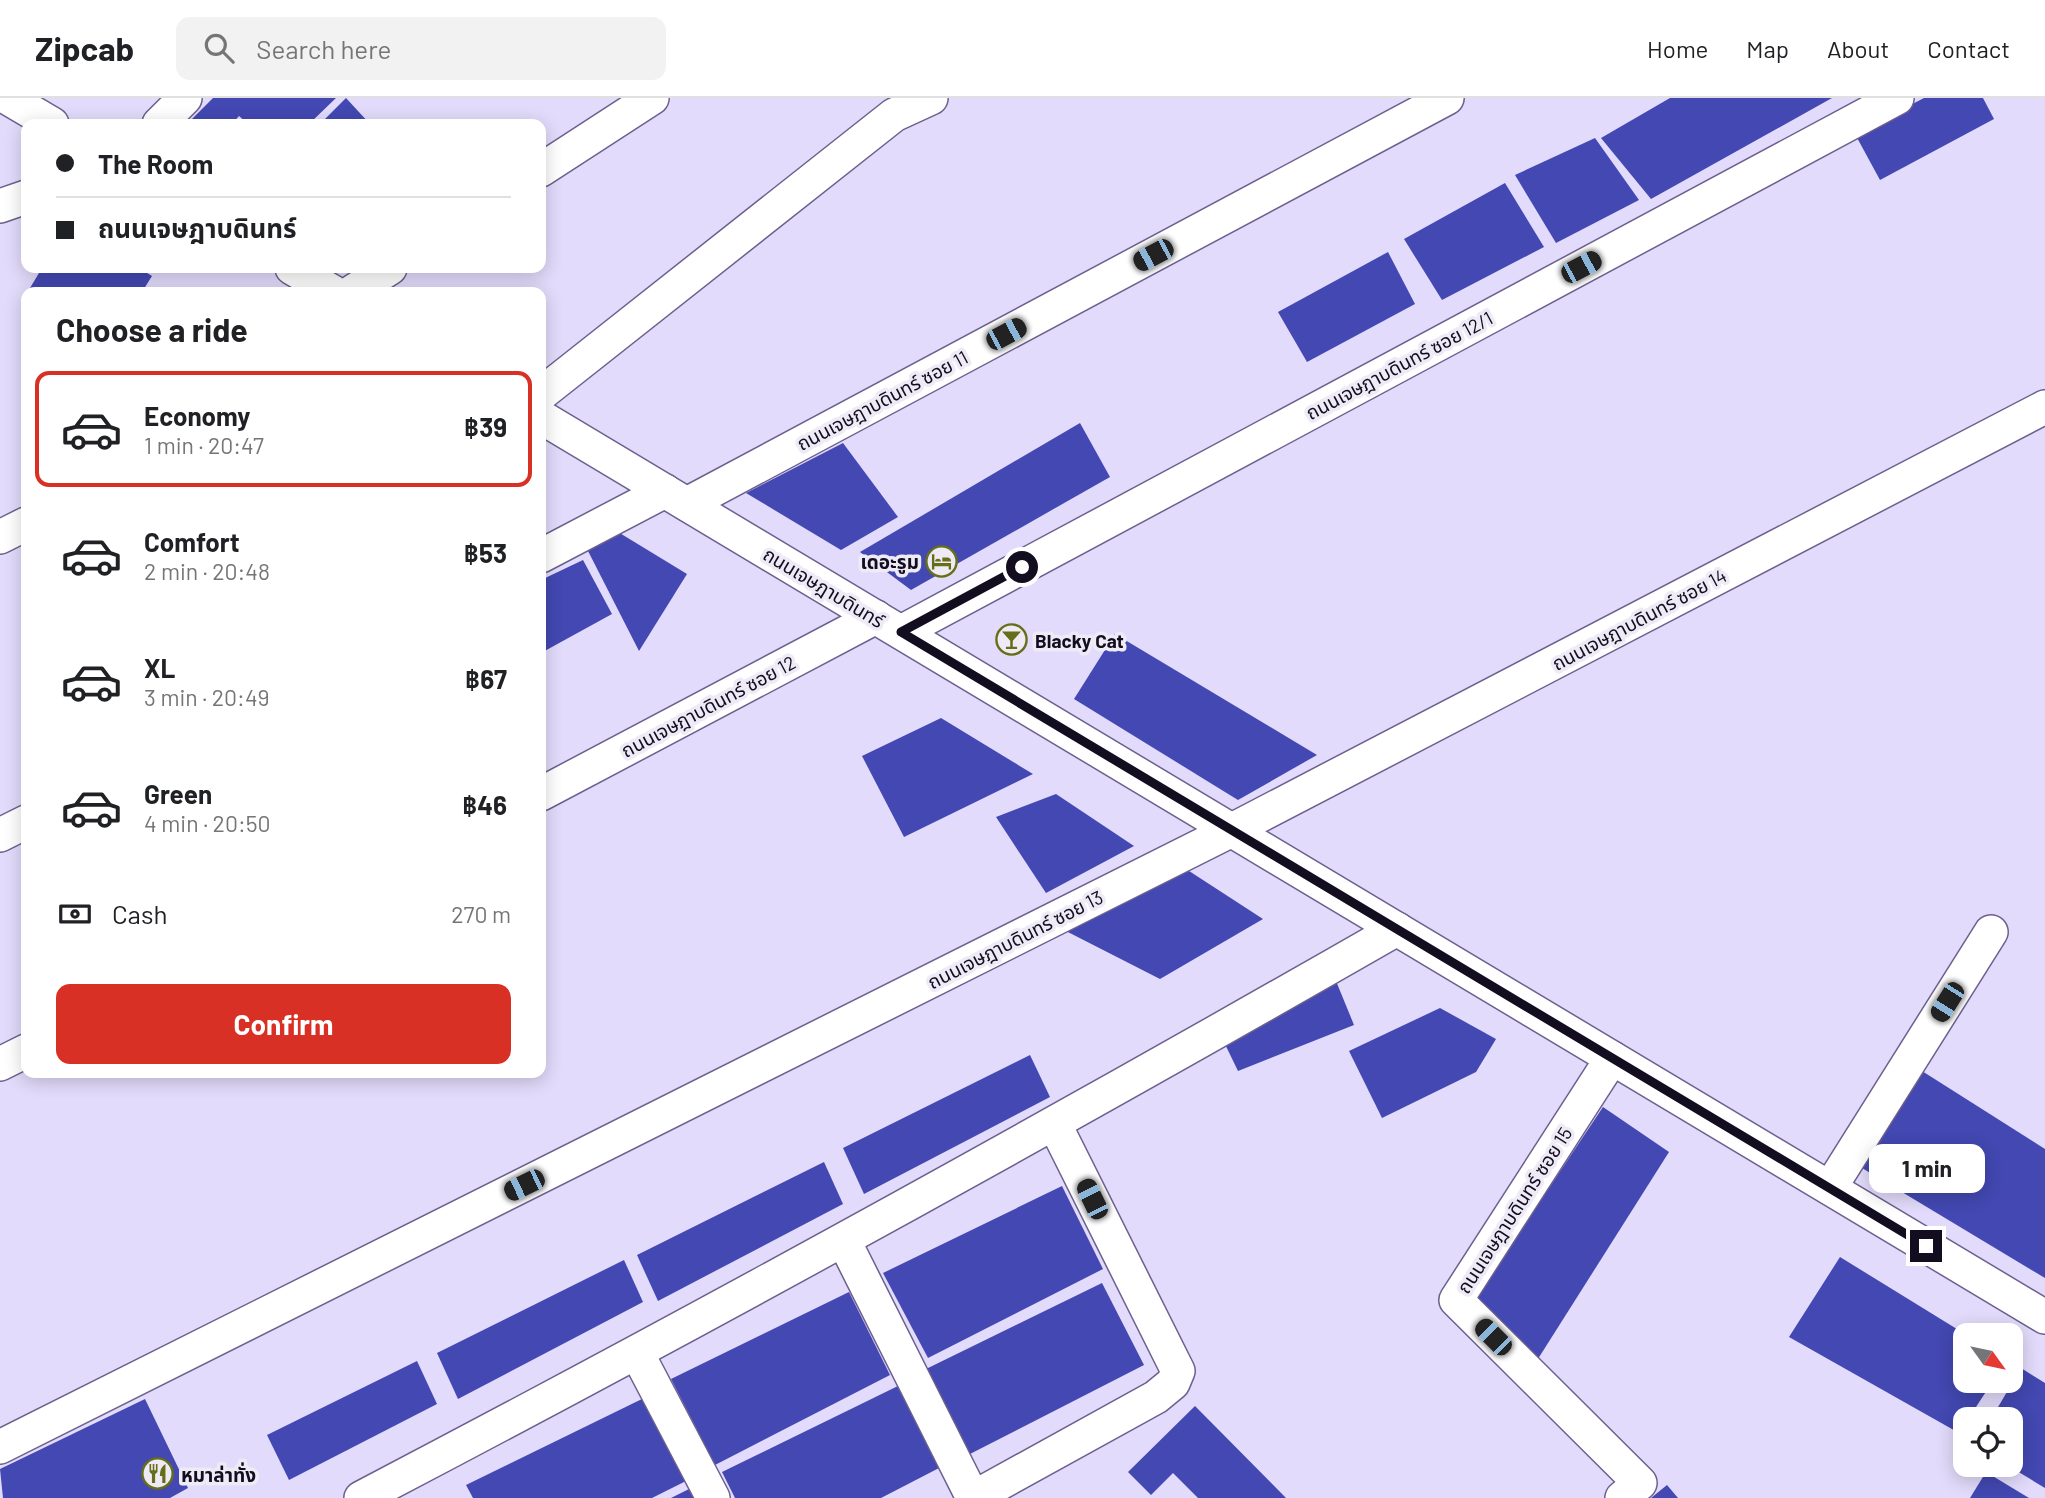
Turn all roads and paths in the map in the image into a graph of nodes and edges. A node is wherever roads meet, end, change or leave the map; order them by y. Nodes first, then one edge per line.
1 (8, 98) edge
2 (185, 98) edge
3 (652, 98) edge
4 (931, 98) edge
5 (1447, 98) edge
6 (1897, 98) edge
7 (888, 107) edge
8 (44, 119) edge
9 (164, 119) edge
10 (546, 167) edge
11 (21, 199) edge
12 (0, 206) edge
13 (301, 273) edge
14 (382, 273) edge
15 (324, 287) edge
16 (360, 287) edge
17 (546, 390) edge
18 (2045, 407) edge
19 (546, 420) edge
20 (676, 498) junction
21 (21, 526) edge
22 (0, 537) edge
23 (546, 554) edge
24 (888, 625) junction
25 (546, 792) edge
26 (21, 824) edge
27 (1232, 830) junction
28 (0, 835) edge
29 (1397, 929) junction
30 (1991, 932) dead end
31 (21, 1054) edge
32 (1612, 1058) junction
33 (0, 1064) edge
34 (1055, 1125) junction
35 (1830, 1188) junction
36 (844, 1241) junction
37 (2045, 1317) edge
38 (637, 1353) junction
39 (0, 1447) edge
40 (361, 1498) edge
41 (713, 1498) edge
42 (973, 1498) edge
43 (1622, 1498) edge

1 - 8 street
2 - 9 street
3 - 10 street
4 - 7 street
5 - 20 street, ถนนเจษฎาบดินทร์ ซอย 11
6 - 24 street, ถนนเจษฎาบดินทร์ ซอย 12/1
7 - 17 street
11 - 12 street
13 - 15 street
14 - 16 street
18 - 27 street, ถนนเจษฎาบดินทร์ ซอย 14
19 - 20 street, ถนนเจษฎาบดินทร์
20 - 23 street, ถนนเจษฎาบดินทร์ ซอย 11
20 - 24 street, ถนนเจษฎาบดินทร์
21 - 22 street
24 - 25 street, ถนนเจษฎาบดินทร์ ซอย 12
24 - 27 street, ถนนเจษฎาบดินทร์
26 - 28 street
27 - 29 street, ถนนเจษฎาบดินทร์
27 - 39 street, ถนนเจษฎาบดินทร์ ซอย 13
29 - 32 street, ถนนเจษฎาบดินทร์
29 - 34 street
30 - 35 street
31 - 33 street
32 - 35 street, ถนนเจษฎาบดินทร์
32 - 43 street, ถนนเจษฎาบดินทร์ ซอย 15
34 - 36 street
34 - 42 street
35 - 37 street, ถนนเจษฎาบดินทร์
36 - 38 street
36 - 42 street
38 - 40 street
38 - 41 street

